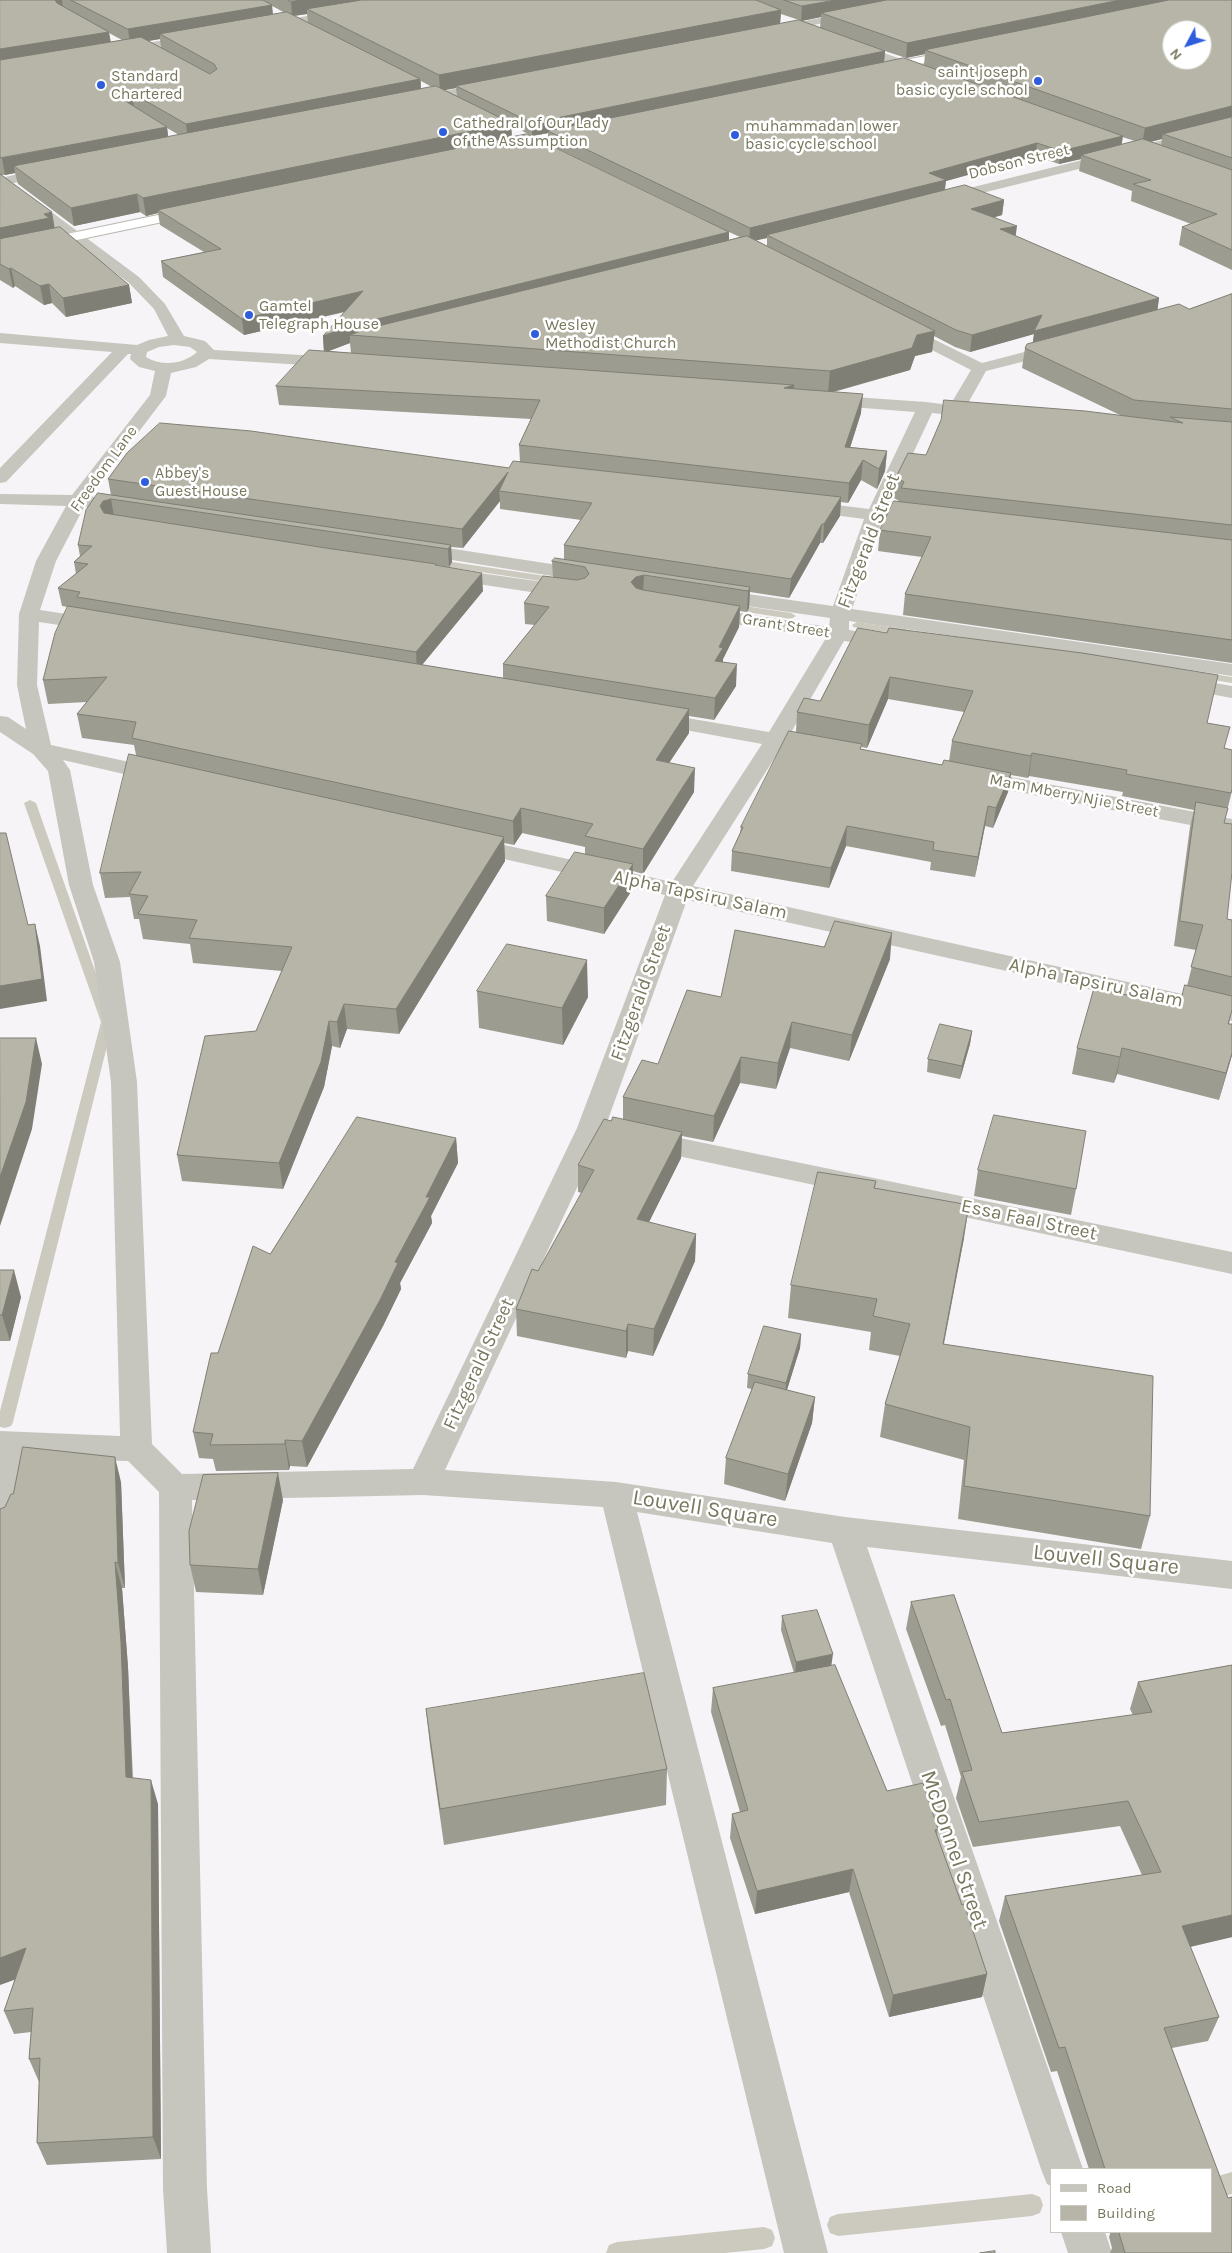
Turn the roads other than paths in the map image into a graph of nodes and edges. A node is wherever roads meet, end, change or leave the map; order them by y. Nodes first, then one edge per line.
1 (420, 0) edge
2 (270, 11) edge
3 (866, 13) edge
4 (771, 16) edge
5 (292, 21) junction
6 (797, 25) junction
7 (255, 28) edge
8 (309, 30) edge
9 (758, 33) edge
10 (209, 35) edge
11 (112, 40) edge
12 (144, 46) junction
13 (128, 49) junction
14 (971, 50) edge
15 (109, 52) edge
16 (161, 56) edge
17 (904, 64) junction
18 (865, 72) edge
19 (940, 77) edge
20 (506, 82) edge
21 (421, 87) edge
22 (438, 96) junction
23 (399, 103) edge
24 (454, 104) edge
25 (595, 127) edge
26 (1232, 127) edge
27 (511, 133) edge
28 (527, 141) junction
29 (1122, 143) edge
30 (489, 149) edge
31 (1141, 149) junction
32 (544, 150) edge
33 (1159, 156) edge
34 (69, 168) edge
35 (1, 181) edge
36 (931, 202) edge
37 (209, 208) edge
38 (74, 236) junction
39 (0, 252) edge
40 (885, 320) edge
41 (0, 338) edge
42 (179, 340) junction
43 (1073, 344) edge
44 (132, 349) junction
45 (205, 354) junction
46 (347, 358) edge
47 (164, 367) junction
48 (980, 368) junction
49 (808, 399) edge
50 (926, 407) junction
51 (956, 410) junction
52 (976, 412) edge
53 (134, 428) junction
54 (154, 430) edge
55 (0, 478) edge
56 (8, 500) edge
57 (106, 504) edge
58 (786, 504) edge
59 (78, 512) junction
60 (875, 515) junction
61 (905, 518) edge
62 (396, 546) edge
63 (424, 571) edge
64 (611, 579) edge
65 (697, 592) edge
66 (588, 594) edge
67 (684, 610) edge
68 (29, 614) junction
69 (839, 624) junction
70 (117, 628) edge
71 (905, 644) edge
72 (1232, 670) edge
73 (1165, 681) edge
74 (1232, 692) edge
75 (629, 715) edge
76 (0, 722) edge
77 (776, 740) junction
78 (40, 748) junction
79 (844, 752) edge
80 (951, 773) edge
81 (186, 781) edge
82 (1232, 826) edge
83 (447, 839) edge
84 (679, 890) junction
85 (1232, 1013) edge
86 (591, 1128) junction
87 (1232, 1263) edge
88 (10, 1445) edge
89 (136, 1449) junction
90 (422, 1482) junction
91 (175, 1487) junction
92 (616, 1495) junction
93 (0, 1522) edge
94 (845, 1531) junction
95 (1232, 1574) edge
96 (1062, 2168) edge
97 (1083, 2233) edge
98 (189, 2253) edge
99 (806, 2253) edge
100 (1090, 2253) edge

1 - 5 street
2 - 5 street
3 - 6 street
4 - 6 street
5 - 7 street
5 - 8 street
6 - 9 street
6 - 17 street
10 - 12 street
11 - 13 street
12 - 13 street
12 - 16 street
13 - 15 street
14 - 17 highway
17 - 18 highway
17 - 19 street
20 - 22 street
21 - 22 street
22 - 23 street
22 - 24 street
25 - 28 highway
26 - 31 street, Dobson Street
27 - 28 street
28 - 30 highway
28 - 32 street
29 - 31 street
31 - 33 street
31 - 36 street, Dobson Street
34 - 35 street
35 - 38 street
37 - 38 highway
38 - 39 highway
38 - 42 street
40 - 48 street
41 - 44 street
42 - 44 street
42 - 45 street
43 - 48 street
44 - 47 street
44 - 55 street
45 - 46 street
45 - 47 street
47 - 53 street, Freedom Lane
48 - 51 street
49 - 50 street
50 - 51 street
50 - 60 street, Fitzgerald Street
51 - 52 street
53 - 54 street
53 - 59 street, Freedom Lane
56 - 59 street
57 - 59 street
58 - 60 street
59 - 68 street, Freedom Lane
60 - 61 street
60 - 69 street, Fitzgerald Street
62 - 64 street
63 - 66 street
65 - 69 street, Grant Street
67 - 69 street, Grant Street
68 - 70 street
68 - 78 street, Freedom Lane
69 - 71 street, Grant Street
69 - 72 street, Grant Street
69 - 77 street, Fitzgerald Street
73 - 74 street
75 - 77 street
76 - 78 street
77 - 79 street
77 - 84 street, Fitzgerald Street
78 - 81 street
78 - 89 street
80 - 82 street, Mam Mberry Njie Street
83 - 84 street, Alpha Tapsiru Salam
84 - 85 street, Alpha Tapsiru Salam
84 - 86 street, Fitzgerald Street
86 - 87 street, Essa Faal Street
86 - 90 street, Fitzgerald Street
88 - 89 street
88 - 93 street
89 - 91 street
90 - 91 street, Louvell Square
90 - 92 street, Louvell Square
91 - 98 street
92 - 94 street, Louvell Square
92 - 99 street
94 - 95 street, Louvell Square
94 - 96 street, McDonnel Street
97 - 100 street

